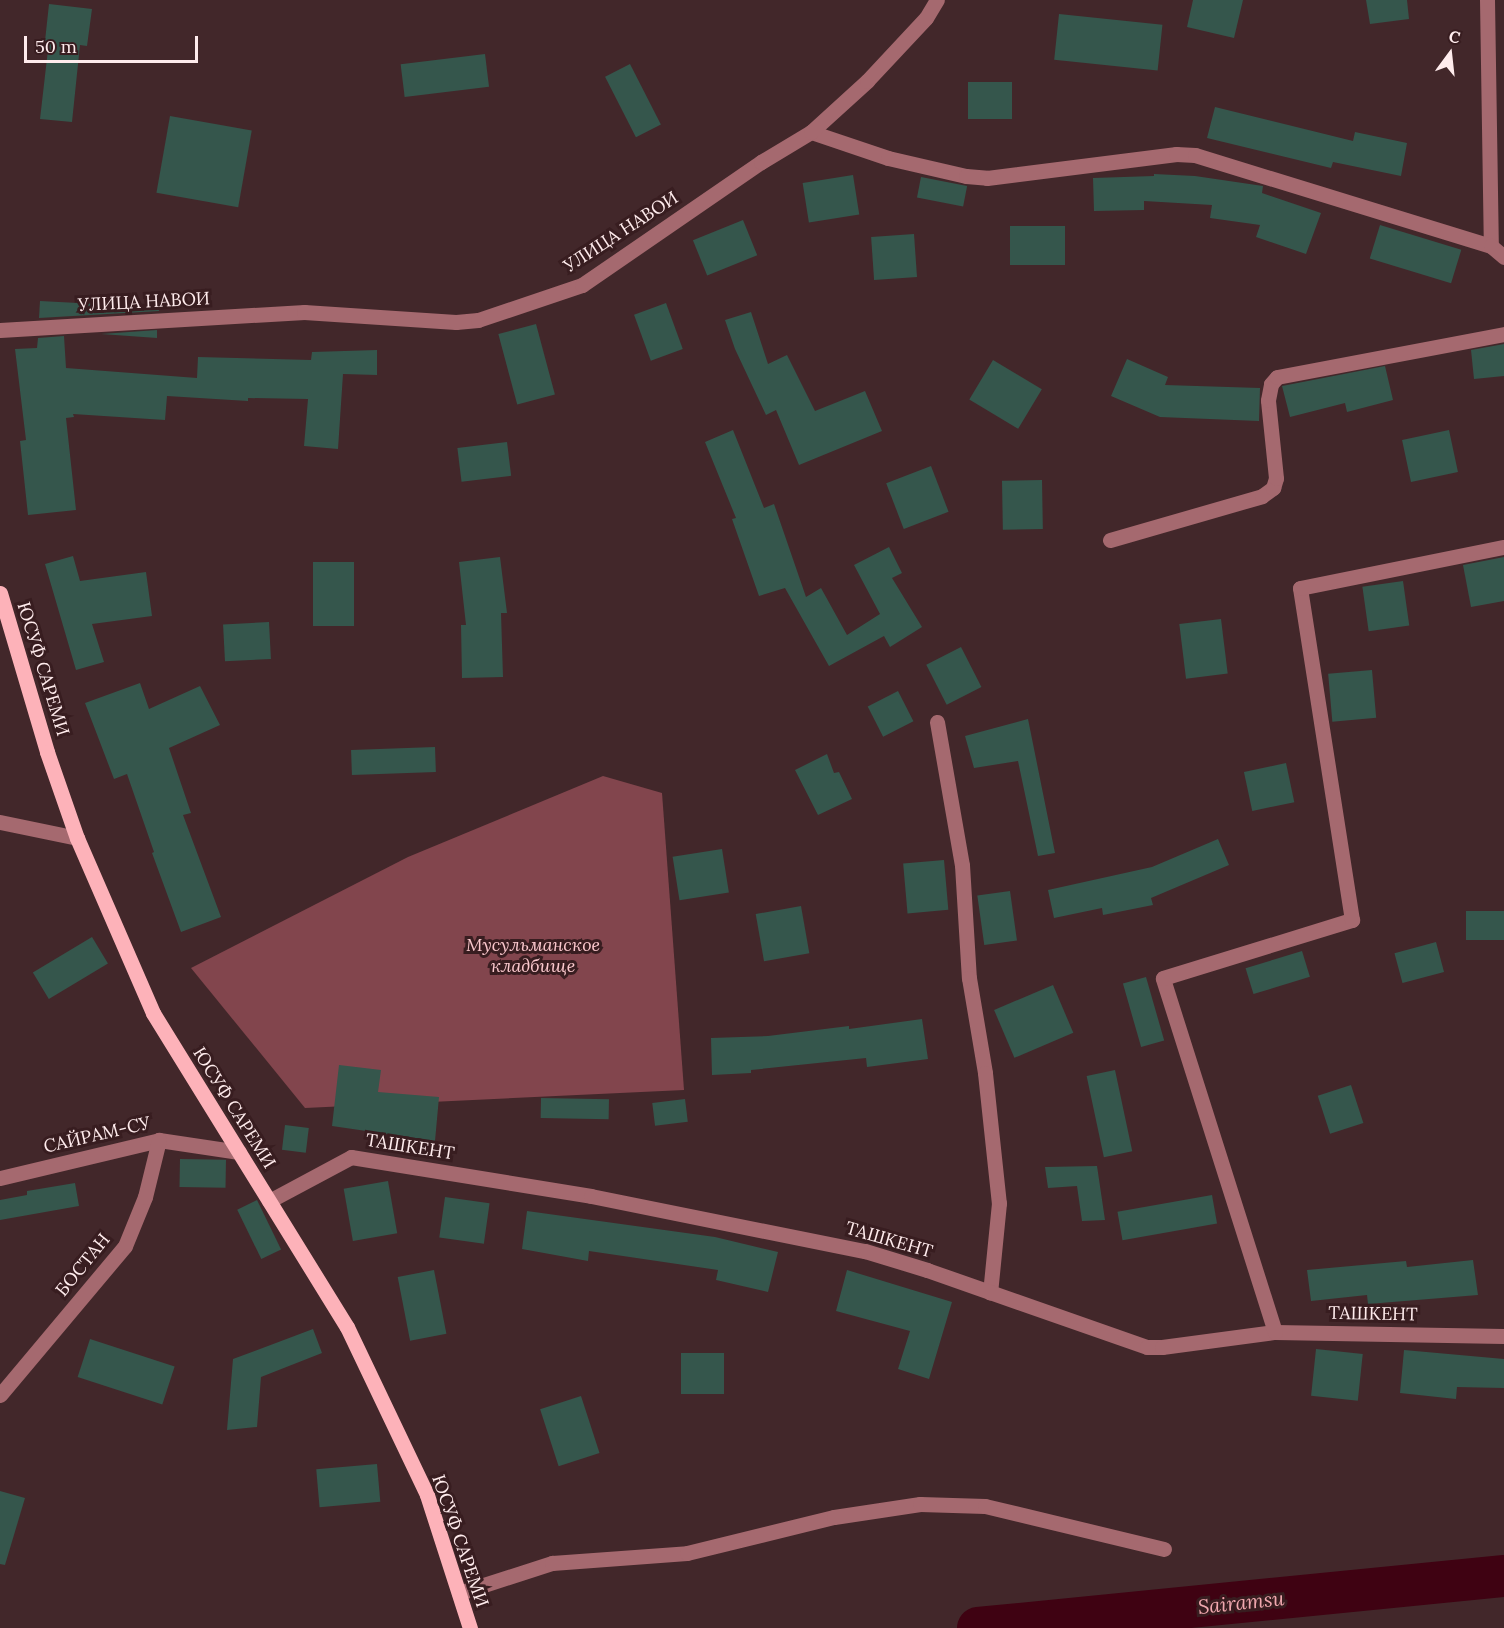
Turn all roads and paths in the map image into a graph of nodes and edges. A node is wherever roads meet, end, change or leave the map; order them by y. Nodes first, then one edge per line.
1 (937, 0) edge
2 (1487, 0) edge
3 (811, 132) junction
4 (1491, 246) junction
5 (1504, 257) edge
6 (0, 330) edge
7 (1504, 334) edge
8 (1110, 540) dead end
9 (1504, 547) edge
10 (0, 593) edge
11 (937, 722) dead end
12 (0, 822) edge
13 (77, 838) junction
14 (159, 1140) junction
15 (239, 1152) junction
16 (0, 1178) edge
17 (269, 1201) junction
18 (990, 1293) junction
19 (1275, 1332) junction
20 (1504, 1336) edge
21 (0, 1395) edge
22 (1164, 1549) dead end
23 (459, 1593) junction
24 (470, 1628) edge

1 - 3 street, УЛИЦА НАВОИ
2 - 4 street
3 - 4 street
3 - 6 street, УЛИЦА НАВОИ
4 - 5 street
7 - 8 street
9 - 19 street
10 - 13 main road, ЮСУФ САРЕМИ
11 - 18 street
12 - 13 street
13 - 15 main road, ЮСУФ САРЕМИ
14 - 15 street, САЙРАМ-СУ
14 - 16 street, САЙРАМ-СУ
14 - 21 street, БОСТАН
15 - 17 main road, ЮСУФ САРЕМИ
17 - 18 street, ТАШКЕНТ
17 - 23 main road, ЮСУФ САРЕМИ
18 - 19 street, ТАШКЕНТ
19 - 20 street, ТАШКЕНТ
22 - 23 street
23 - 24 main road, ЮСУФ САРЕМИ

